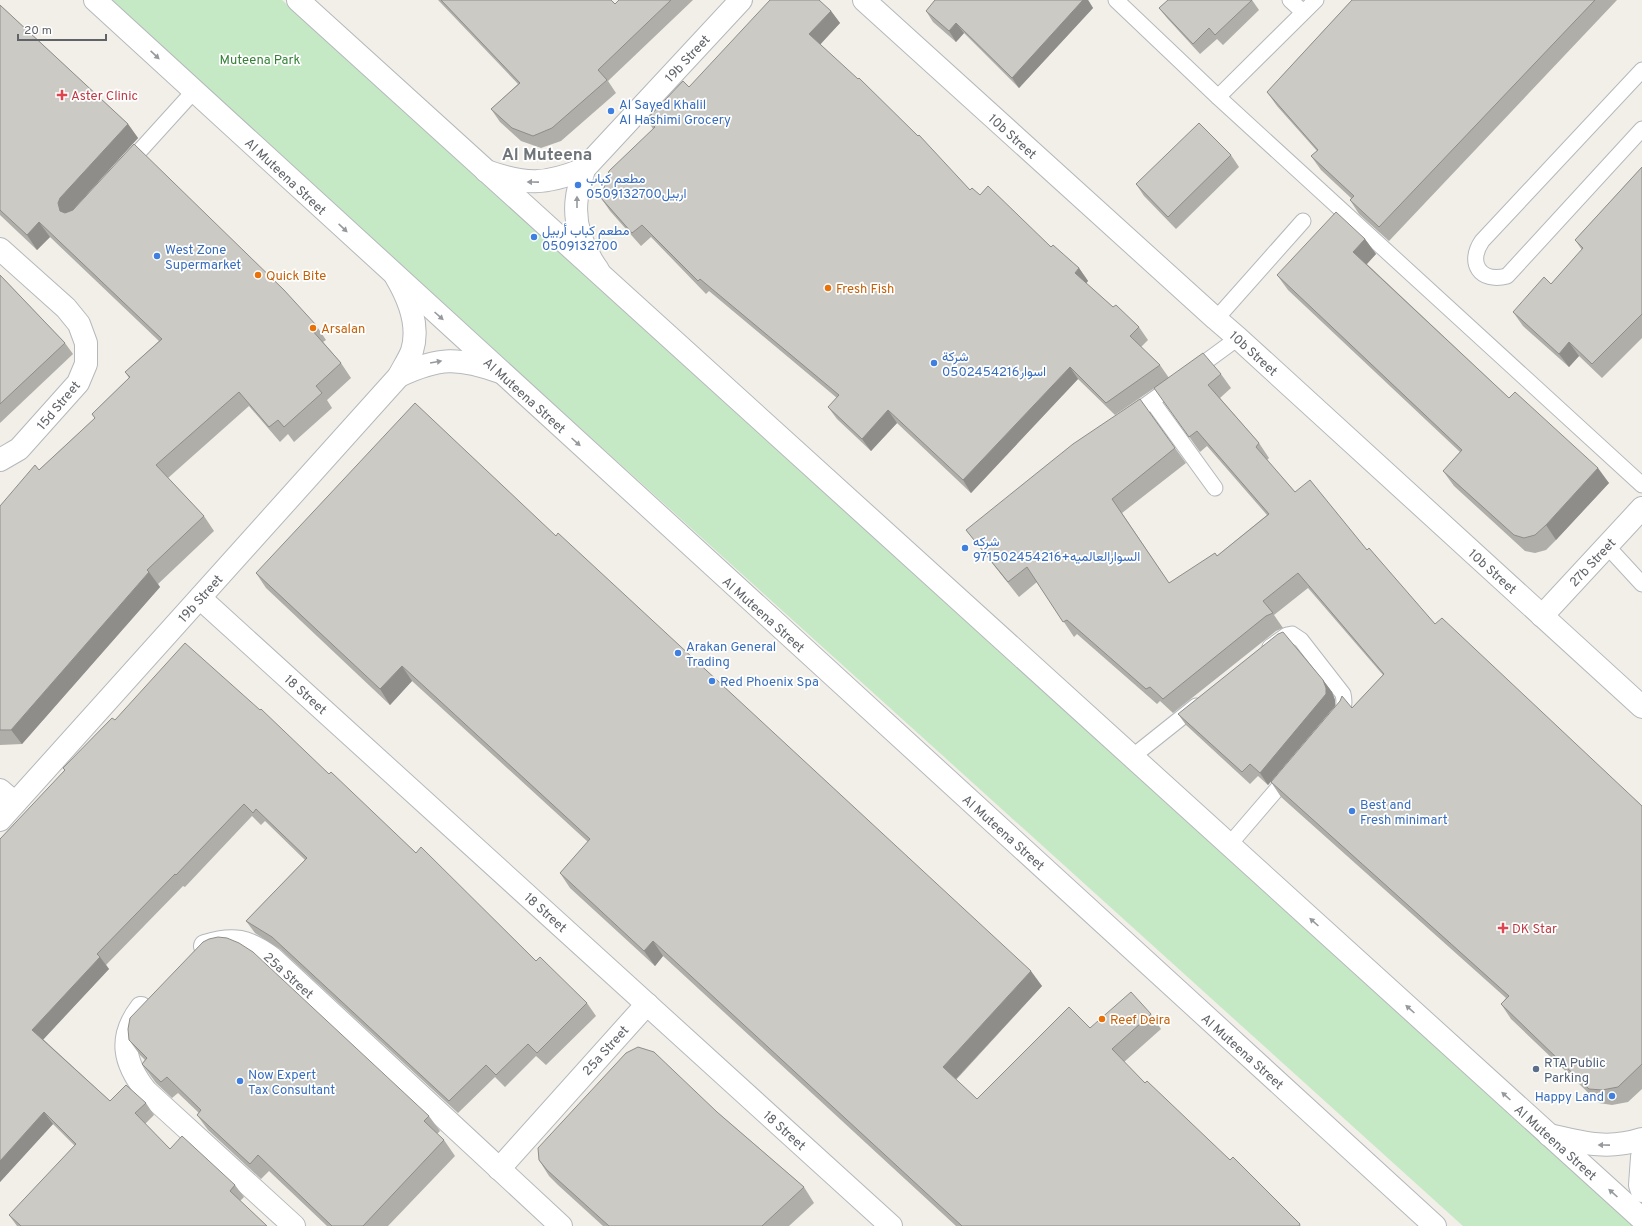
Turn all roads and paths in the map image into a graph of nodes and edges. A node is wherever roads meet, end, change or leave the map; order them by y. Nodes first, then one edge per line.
1 (95, 0) edge
2 (740, 0) edge
3 (864, 0) edge
4 (1116, 0) edge
5 (1290, 0) edge
6 (1316, 0) edge
7 (301, 2) edge
8 (1303, 12) junction
9 (1642, 70) edge
10 (194, 91) junction
11 (1218, 97) junction
12 (1642, 129) edge
13 (584, 169) junction
14 (486, 170) junction
15 (114, 178) edge
16 (1303, 221) dead end
17 (0, 249) edge
18 (396, 277) junction
19 (603, 277) junction
20 (1216, 319) junction
21 (1238, 338) junction
22 (500, 372) junction
23 (399, 376) junction
24 (1152, 401) junction
25 (1114, 427) edge
26 (0, 460) edge
27 (1642, 486) edge
28 (1215, 488) dead end
29 (1642, 508) edge
30 (1607, 546) junction
31 (1642, 584) edge
32 (200, 598) junction
33 (1542, 616) junction
34 (1257, 658) edge
35 (1207, 697) edge
36 (1642, 707) edge
37 (1329, 729) edge
38 (1132, 757) junction
39 (1299, 764) edge
40 (7, 797) edge
41 (0, 820) edge
42 (1230, 845) junction
43 (190, 958) edge
44 (155, 993) edge
45 (647, 1004) junction
46 (1549, 1135) junction
47 (1642, 1139) edge
48 (1642, 1157) edge
49 (499, 1169) junction
50 (1642, 1191) edge
51 (1642, 1219) edge
52 (294, 1226) edge
53 (561, 1226) edge
54 (892, 1226) edge
55 (1435, 1226) edge

1 -> 10 street, Al Muteena Street
2 - 13 street, 19b Street
3 - 20 street, 10b Street
4 - 11 lane
5 - 8 lane
6 - 8 lane
7 - 14 street, Al Muteena Street
8 - 11 lane
9 - 12 lane
10 - 15 lane
10 -> 18 street, Al Muteena Street
11 - 27 lane
13 -> 14 street, 19b Street
19 -> 13 street, 19b Street
14 - 19 street, Al Muteena Street
16 - 20 lane
17 - 26 street, 15d Street
18 -> 22 street, Al Muteena Street
18 - 23 street, 19b Street
19 - 38 street, Al Muteena Street
20 - 21 street, 10b Street
21 - 24 lane
21 - 33 street, 10b Street
23 -> 22 street, 19b Street
22 -> 55 street, Al Muteena Street
23 - 32 street, 19b Street
24 - 25 lane
24 - 28 lane
29 - 30 street, 27b Street
30 - 31 lane
30 - 33 street, 27b Street
32 - 40 street, 19b Street
32 - 45 street, 18 Street
33 - 36 street, 10b Street
34 - 37 lane
35 - 38 lane
38 - 42 street, Al Muteena Street
39 - 42 lane
40 - 41 street, 19b Street
46 -> 42 street, Al Muteena Street
43 - 49 street, 25a Street
44 - 52 street
45 - 49 street, 25a Street
45 - 54 street, 18 Street
47 -> 46 street
51 -> 46 street, Al Muteena Street
48 - 50 street
49 - 53 street, 25a Street

